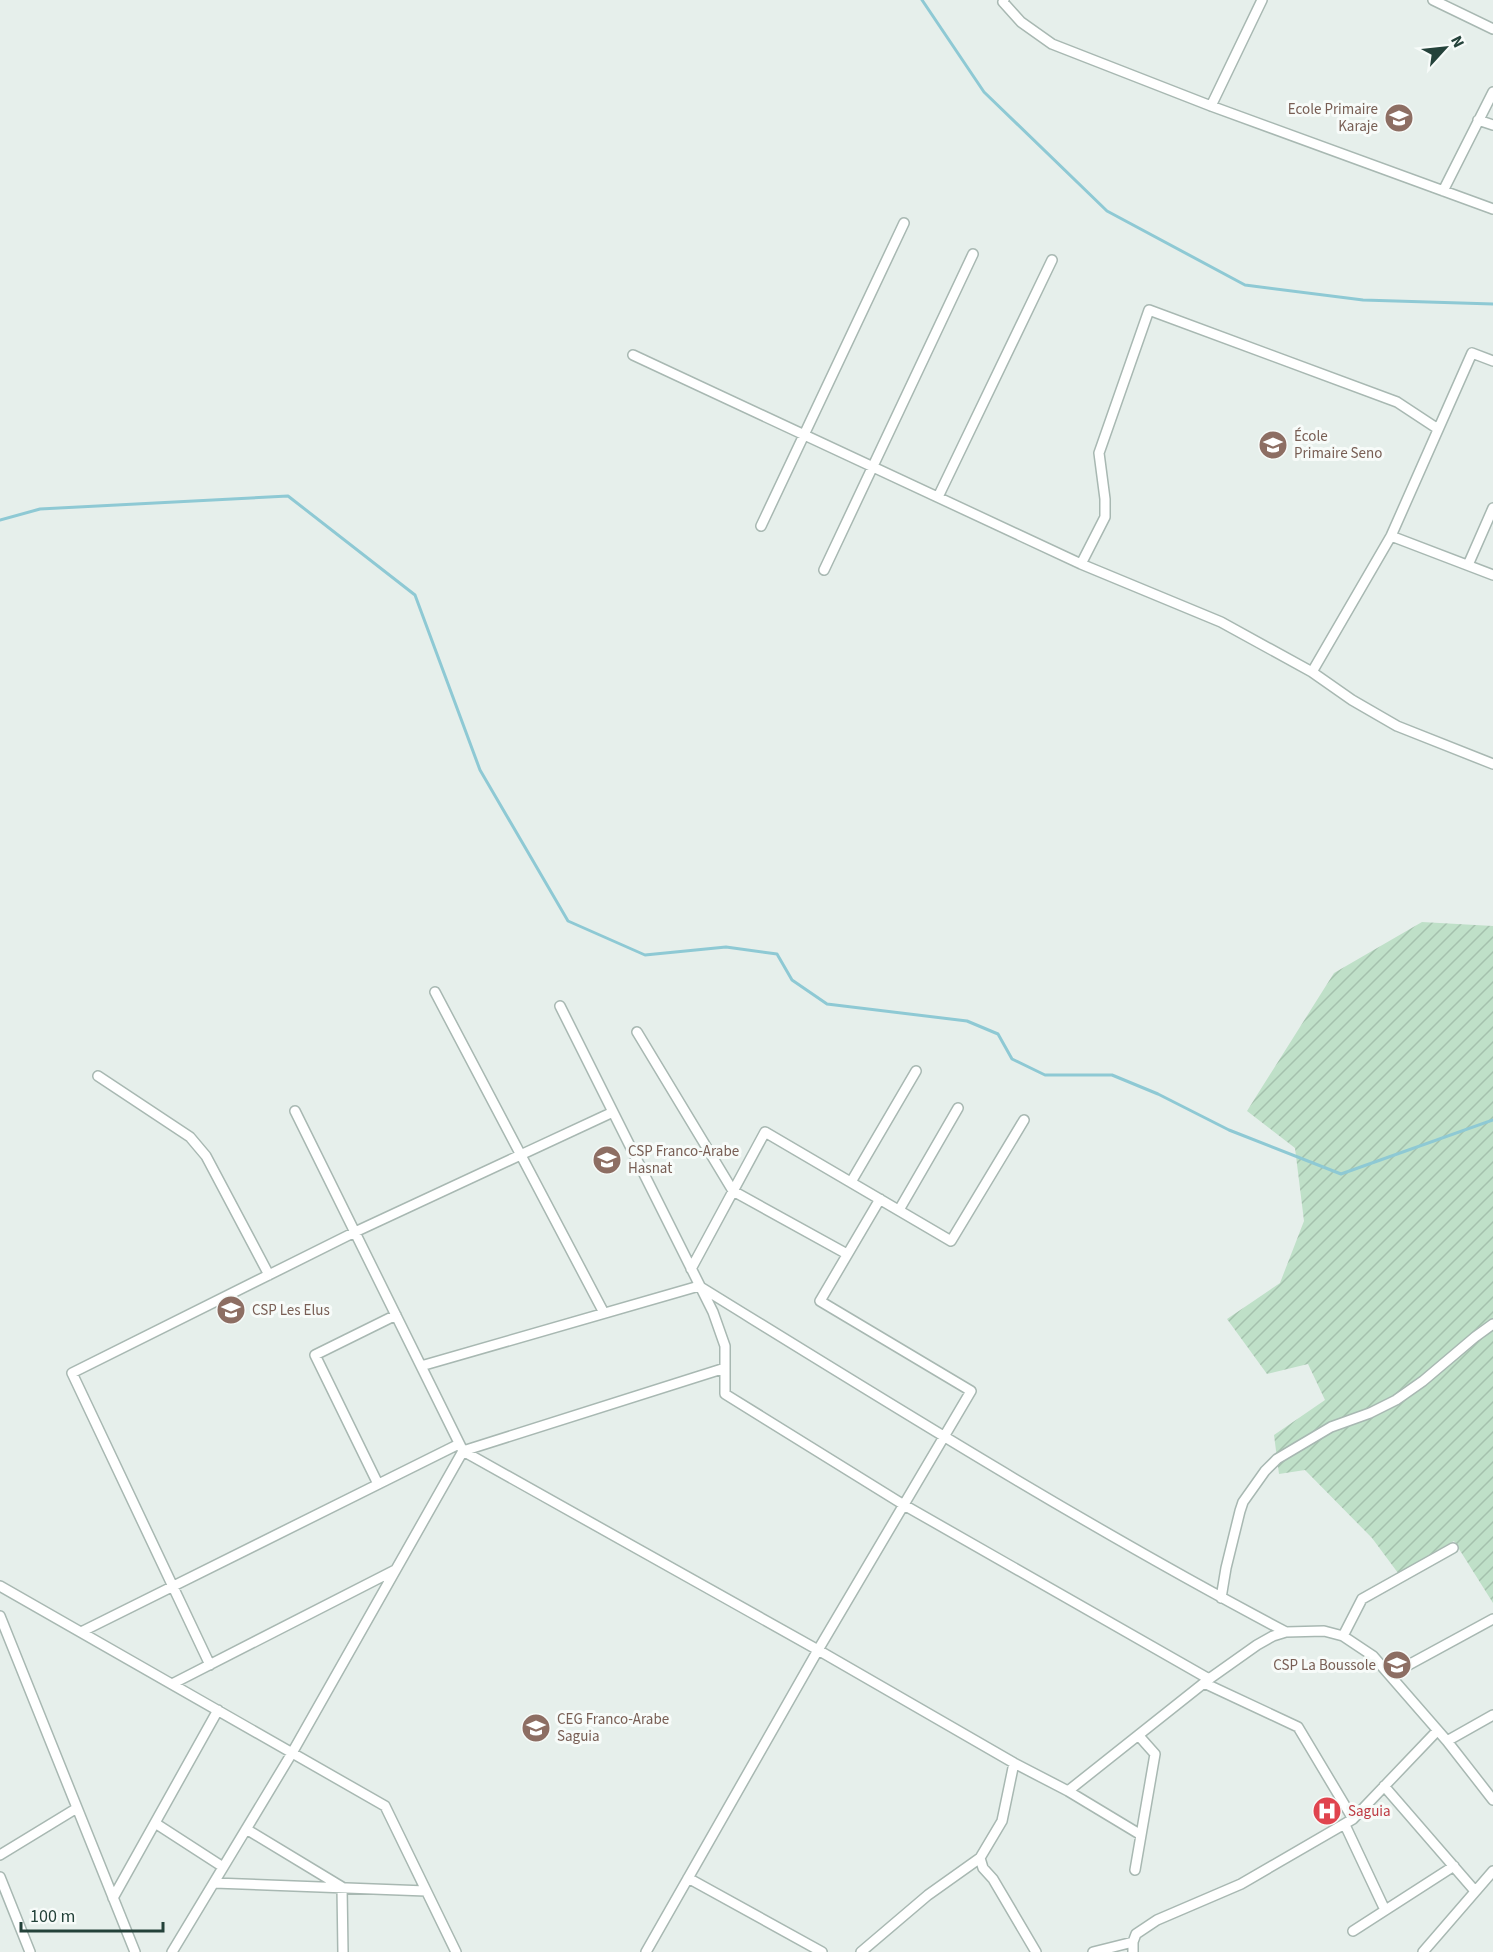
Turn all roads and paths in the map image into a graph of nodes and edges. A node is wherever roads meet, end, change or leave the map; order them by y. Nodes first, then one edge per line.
1 (1004, 0) edge
2 (1262, 0) edge
3 (1433, 0) edge
4 (1493, 29) edge
5 (1493, 92) edge
6 (1211, 106) junction
7 (1478, 120) junction
8 (1493, 125) edge
9 (1443, 191) junction
10 (1493, 209) edge
11 (904, 223) dead end
12 (973, 254) dead end
13 (1052, 260) dead end
14 (633, 355) dead end
15 (1493, 361) edge
16 (1438, 429) junction
17 (804, 435) junction
18 (872, 466) junction
19 (938, 497) junction
20 (1493, 508) edge
21 (761, 526) dead end
22 (1391, 536) junction
23 (1081, 564) junction
24 (1468, 565) junction
25 (824, 570) dead end
26 (1493, 575) edge
27 (1312, 672) junction
28 (1493, 764) edge
29 (435, 992) dead end
30 (560, 1006) dead end
31 (637, 1032) dead end
32 (916, 1071) dead end
33 (98, 1076) dead end
34 (958, 1108) dead end
35 (295, 1111) dead end
36 (613, 1113) junction
37 (1024, 1120) dead end
38 (520, 1156) junction
39 (851, 1182) junction
40 (733, 1191) junction
41 (880, 1199) junction
42 (899, 1210) junction
43 (355, 1232) junction
44 (847, 1254) junction
45 (691, 1269) junction
46 (269, 1275) junction
47 (699, 1286) junction
48 (604, 1313) junction
49 (396, 1315) junction
50 (1493, 1324) edge
51 (421, 1366) junction
52 (725, 1368) junction
53 (944, 1437) junction
54 (461, 1447) junction
55 (378, 1484) junction
56 (904, 1505) junction
57 (1453, 1548) dead end
58 (396, 1570) junction
59 (0, 1586) edge
60 (173, 1586) junction
61 (1221, 1598) junction
62 (0, 1616) edge
63 (1493, 1619) edge
64 (81, 1632) junction
65 (1286, 1632) junction
66 (1343, 1636) junction
67 (818, 1650) junction
68 (210, 1665) junction
69 (1390, 1675) junction
70 (1207, 1681) junction
71 (172, 1684) junction
72 (218, 1710) junction
73 (1493, 1716) edge
74 (1437, 1731) junction
75 (1139, 1736) junction
76 (1447, 1741) junction
77 (292, 1753) junction
78 (1014, 1763) junction
79 (1384, 1786) junction
80 (1068, 1791) junction
81 (1493, 1800) edge
82 (77, 1808) junction
83 (1349, 1822) junction
84 (155, 1823) junction
85 (246, 1828) junction
86 (1141, 1835) junction
87 (0, 1855) edge
88 (980, 1858) junction
89 (1454, 1866) junction
90 (223, 1867) junction
91 (1135, 1870) dead end
92 (1493, 1871) edge
93 (0, 1877) edge
94 (688, 1878) junction
95 (214, 1883) junction
96 (342, 1887) junction
97 (426, 1891) junction
98 (1475, 1891) junction
99 (113, 1898) junction
100 (1385, 1910) junction
101 (1353, 1931) dead end
102 (1133, 1942) junction
103 (30, 1952) edge
104 (135, 1952) edge
105 (172, 1952) edge
106 (343, 1952) edge
107 (456, 1952) edge
108 (646, 1952) edge
109 (822, 1952) edge
110 (861, 1952) edge
111 (1036, 1952) edge
112 (1093, 1952) edge
113 (1133, 1952) edge
114 (1423, 1952) edge

1 - 6 street
2 - 6 street
3 - 4 street
5 - 7 street
6 - 9 street
7 - 8 street
7 - 9 street
9 - 10 street
11 - 17 street
12 - 18 street
13 - 19 street
14 - 17 street
15 - 16 street
16 - 22 street
16 - 23 street
17 - 18 street
17 - 21 street
18 - 19 street
18 - 25 street
19 - 23 street
20 - 24 street
22 - 24 street
22 - 27 street
23 - 27 street
24 - 26 street
27 - 28 street
29 - 38 street
30 - 36 street
31 - 40 street
32 - 39 street
33 - 46 street
34 - 42 street
35 - 43 street
36 - 38 street
36 - 45 street
37 - 42 street
38 - 43 street
38 - 48 street
39 - 40 street
39 - 41 street
40 - 44 street
40 - 45 street
41 - 42 street
41 - 44 street
43 - 46 street
43 - 49 street
44 - 53 street
45 - 47 street
46 - 60 street
47 - 48 street
47 - 52 street
47 - 53 street
48 - 51 street
49 - 51 street
49 - 55 street
50 - 61 street
51 - 54 street
52 - 54 street
52 - 56 street
53 - 56 street
53 - 61 street
54 - 55 street
54 - 58 street
54 - 67 street
55 - 60 street
56 - 67 street
56 - 70 street
57 - 66 street
58 - 68 street
58 - 77 street
59 - 64 street
60 - 64 street
60 - 68 street
61 - 65 street
62 - 82 street
63 - 69 street
64 - 71 street
65 - 66 street
65 - 70 street
66 - 69 street
67 - 78 street
67 - 94 street
68 - 71 street
69 - 74 street
70 - 75 street
70 - 83 street
71 - 72 street
72 - 77 street
72 - 84 street
73 - 76 street
74 - 76 street
74 - 79 street
75 - 80 street
75 - 86 street
76 - 81 street
77 - 85 street
77 - 97 street
78 - 80 street
78 - 88 street
79 - 83 street
79 - 89 street
80 - 86 street
82 - 87 street
82 - 99 street
83 - 100 street
83 - 102 street
84 - 90 street
84 - 99 street
85 - 90 street
85 - 96 street
86 - 91 street
88 - 110 street
88 - 111 street
89 - 98 street
89 - 100 street
90 - 95 street
92 - 98 street
93 - 103 street
94 - 108 street
94 - 109 street
95 - 96 street
95 - 105 street
96 - 97 street
96 - 106 street
97 - 107 street
98 - 114 street
99 - 104 street
100 - 101 street
102 - 112 street
102 - 113 street

